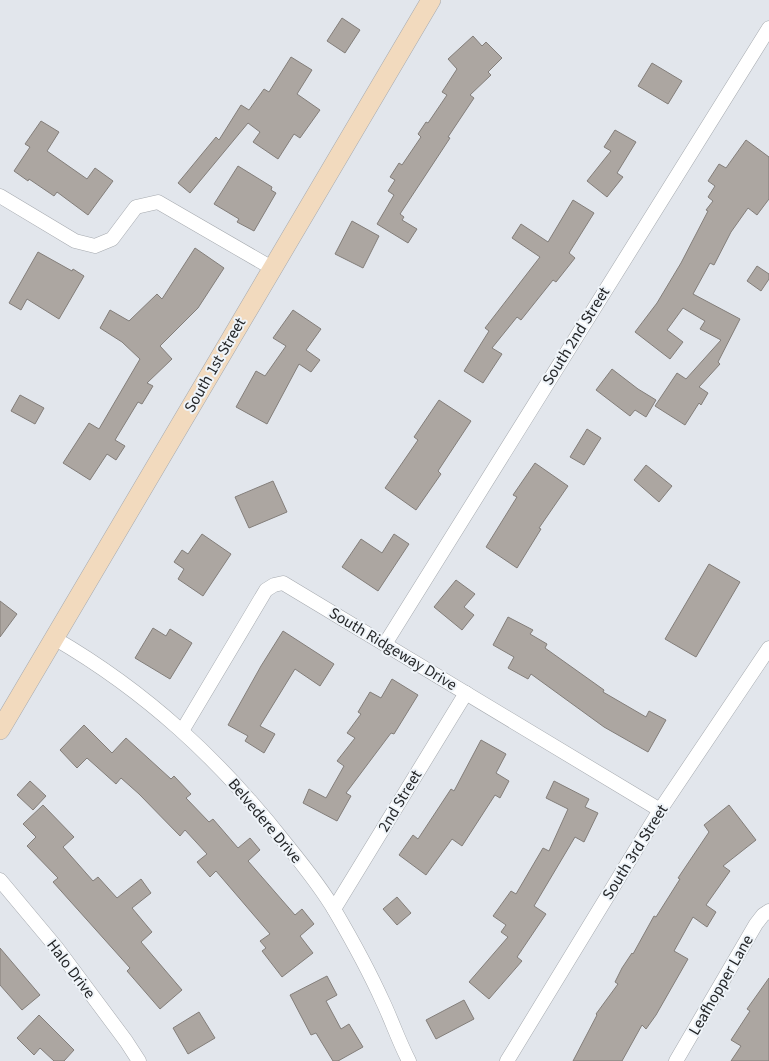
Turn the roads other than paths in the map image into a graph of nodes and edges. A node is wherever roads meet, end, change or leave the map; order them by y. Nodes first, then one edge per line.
1 (431, 0) edge
2 (769, 28) edge
3 (0, 196) edge
4 (272, 268) junction
5 (54, 638) junction
6 (385, 644) junction
7 (769, 648) edge
8 (466, 693) junction
9 (0, 730) edge
10 (182, 731) junction
11 (660, 810) junction
12 (0, 880) edge
13 (334, 909) junction
14 (769, 911) edge
15 (138, 1061) edge
16 (409, 1061) edge
17 (507, 1061) edge
18 (676, 1061) edge

1 - 4 street, South 1st Street
2 - 6 street, South 2nd Street
3 - 4 street
4 - 5 street, South 1st Street
5 - 9 street, South 1st Street
5 - 10 street, Belvedere Drive
6 - 8 street, South Ridgeway Drive
6 - 10 street, South Ridgeway Drive
7 - 11 street, South 3rd Street
8 - 11 street, South Ridgeway Drive
8 - 13 street, 2nd Street
10 - 13 street, Belvedere Drive
11 - 17 street, South 3rd Street
12 - 15 street, Halo Drive
13 - 16 street, Belvedere Drive
14 - 18 street, Leafhopper Lane

